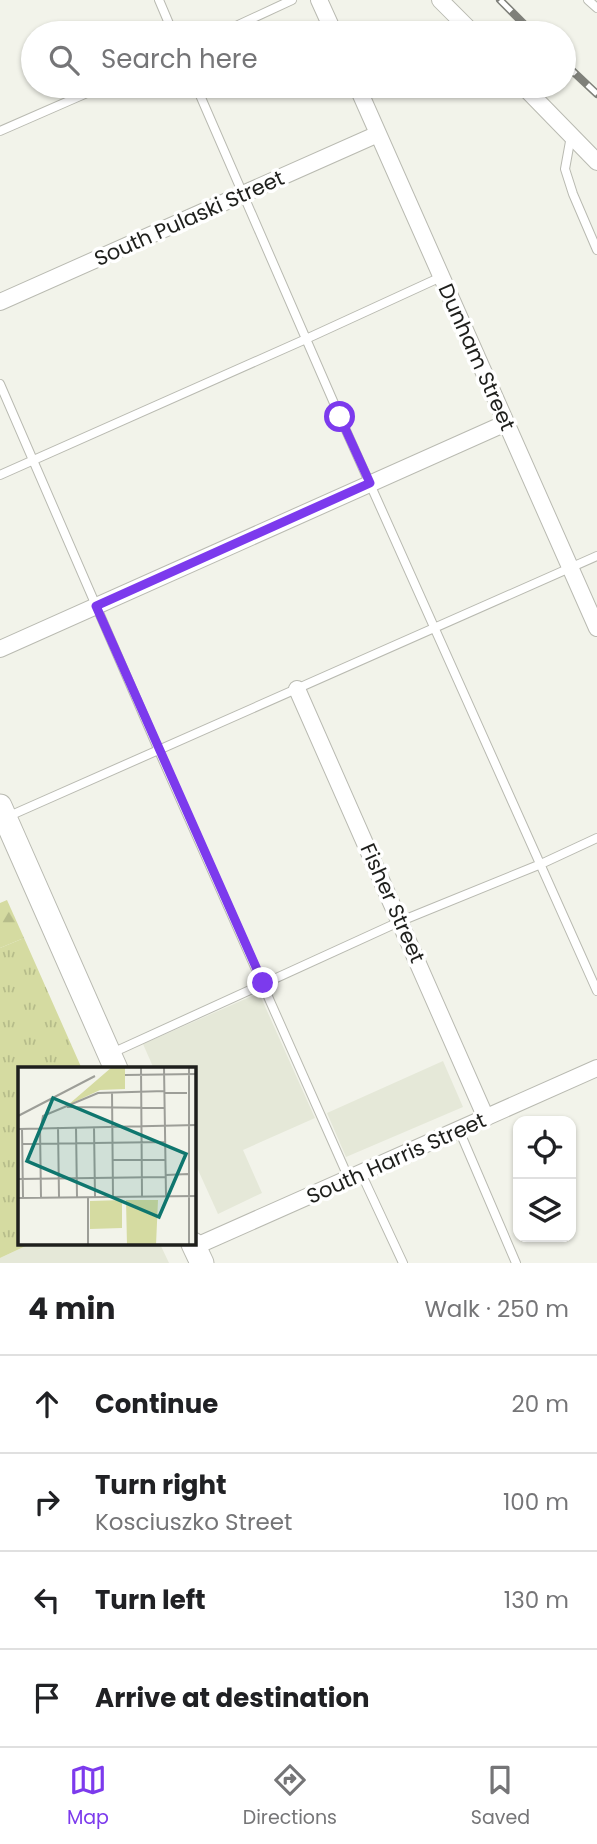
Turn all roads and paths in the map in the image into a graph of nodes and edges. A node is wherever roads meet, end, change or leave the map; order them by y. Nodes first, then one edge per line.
1 (159, 0) edge
2 (292, 0) edge
3 (319, 0) edge
4 (440, 0) edge
5 (588, 0) edge
6 (597, 8) edge
7 (168, 21) edge
8 (247, 21) edge
9 (329, 21) edge
10 (461, 21) edge
11 (76, 98) edge
12 (200, 98) edge
13 (362, 98) edge
14 (535, 98) edge
15 (0, 131) edge
16 (378, 134) junction
17 (571, 136) junction
18 (597, 162) edge
19 (243, 194) junction
20 (597, 250) edge
21 (441, 276) junction
22 (0, 302) edge
23 (306, 339) junction
24 (0, 384) edge
25 (506, 423) junction
26 (33, 460) junction
27 (0, 475) edge
28 (370, 483) junction
29 (597, 556) edge
30 (570, 568) junction
31 (96, 606) junction
32 (597, 628) edge
33 (434, 629) junction
34 (0, 649) edge
35 (297, 689) junction
36 (159, 751) junction
37 (3, 812) edge
38 (597, 838) edge
39 (541, 864) junction
40 (401, 922) junction
41 (263, 983) junction
42 (597, 991) edge
43 (112, 1061) edge
44 (597, 1068) edge
45 (486, 1118) junction
46 (459, 1130) junction
47 (355, 1176) junction
48 (196, 1251) edge
49 (403, 1263) edge
50 (516, 1263) edge

1 - 7 lane
2 - 8 lane
3 - 9 street
4 - 10 street
5 - 6 lane
11 - 15 lane
12 - 19 lane
13 - 16 street, Dunham Street
14 - 17 street
16 - 19 street, South Pulaski Street
16 - 21 street, Dunham Street
17 - 18 street
17 - 20 lane
19 - 22 street, South Pulaski Street
19 - 23 lane
21 - 23 lane
21 - 25 street, Dunham Street
23 - 26 lane
23 - 28 lane
24 - 26 lane
25 - 28 street
25 - 30 street, Dunham Street
26 - 27 lane
26 - 31 lane
28 - 31 street
28 - 33 lane
29 - 30 lane
30 - 32 street, Dunham Street
30 - 33 lane
31 - 34 street
31 - 36 lane
33 - 35 lane
33 - 39 lane
35 - 36 lane
35 - 40 street, Fisher Street
36 - 37 lane
36 - 41 lane
37 - 43 main road
38 - 39 lane
39 - 40 lane
39 - 42 lane
40 - 41 lane
40 - 45 street, Fisher Street
41 - 43 lane
41 - 47 lane
44 - 45 street, South Harris Street
45 - 46 street, South Harris Street
46 - 47 street, South Harris Street
46 - 50 lane
47 - 48 street, South Harris Street
47 - 49 lane

